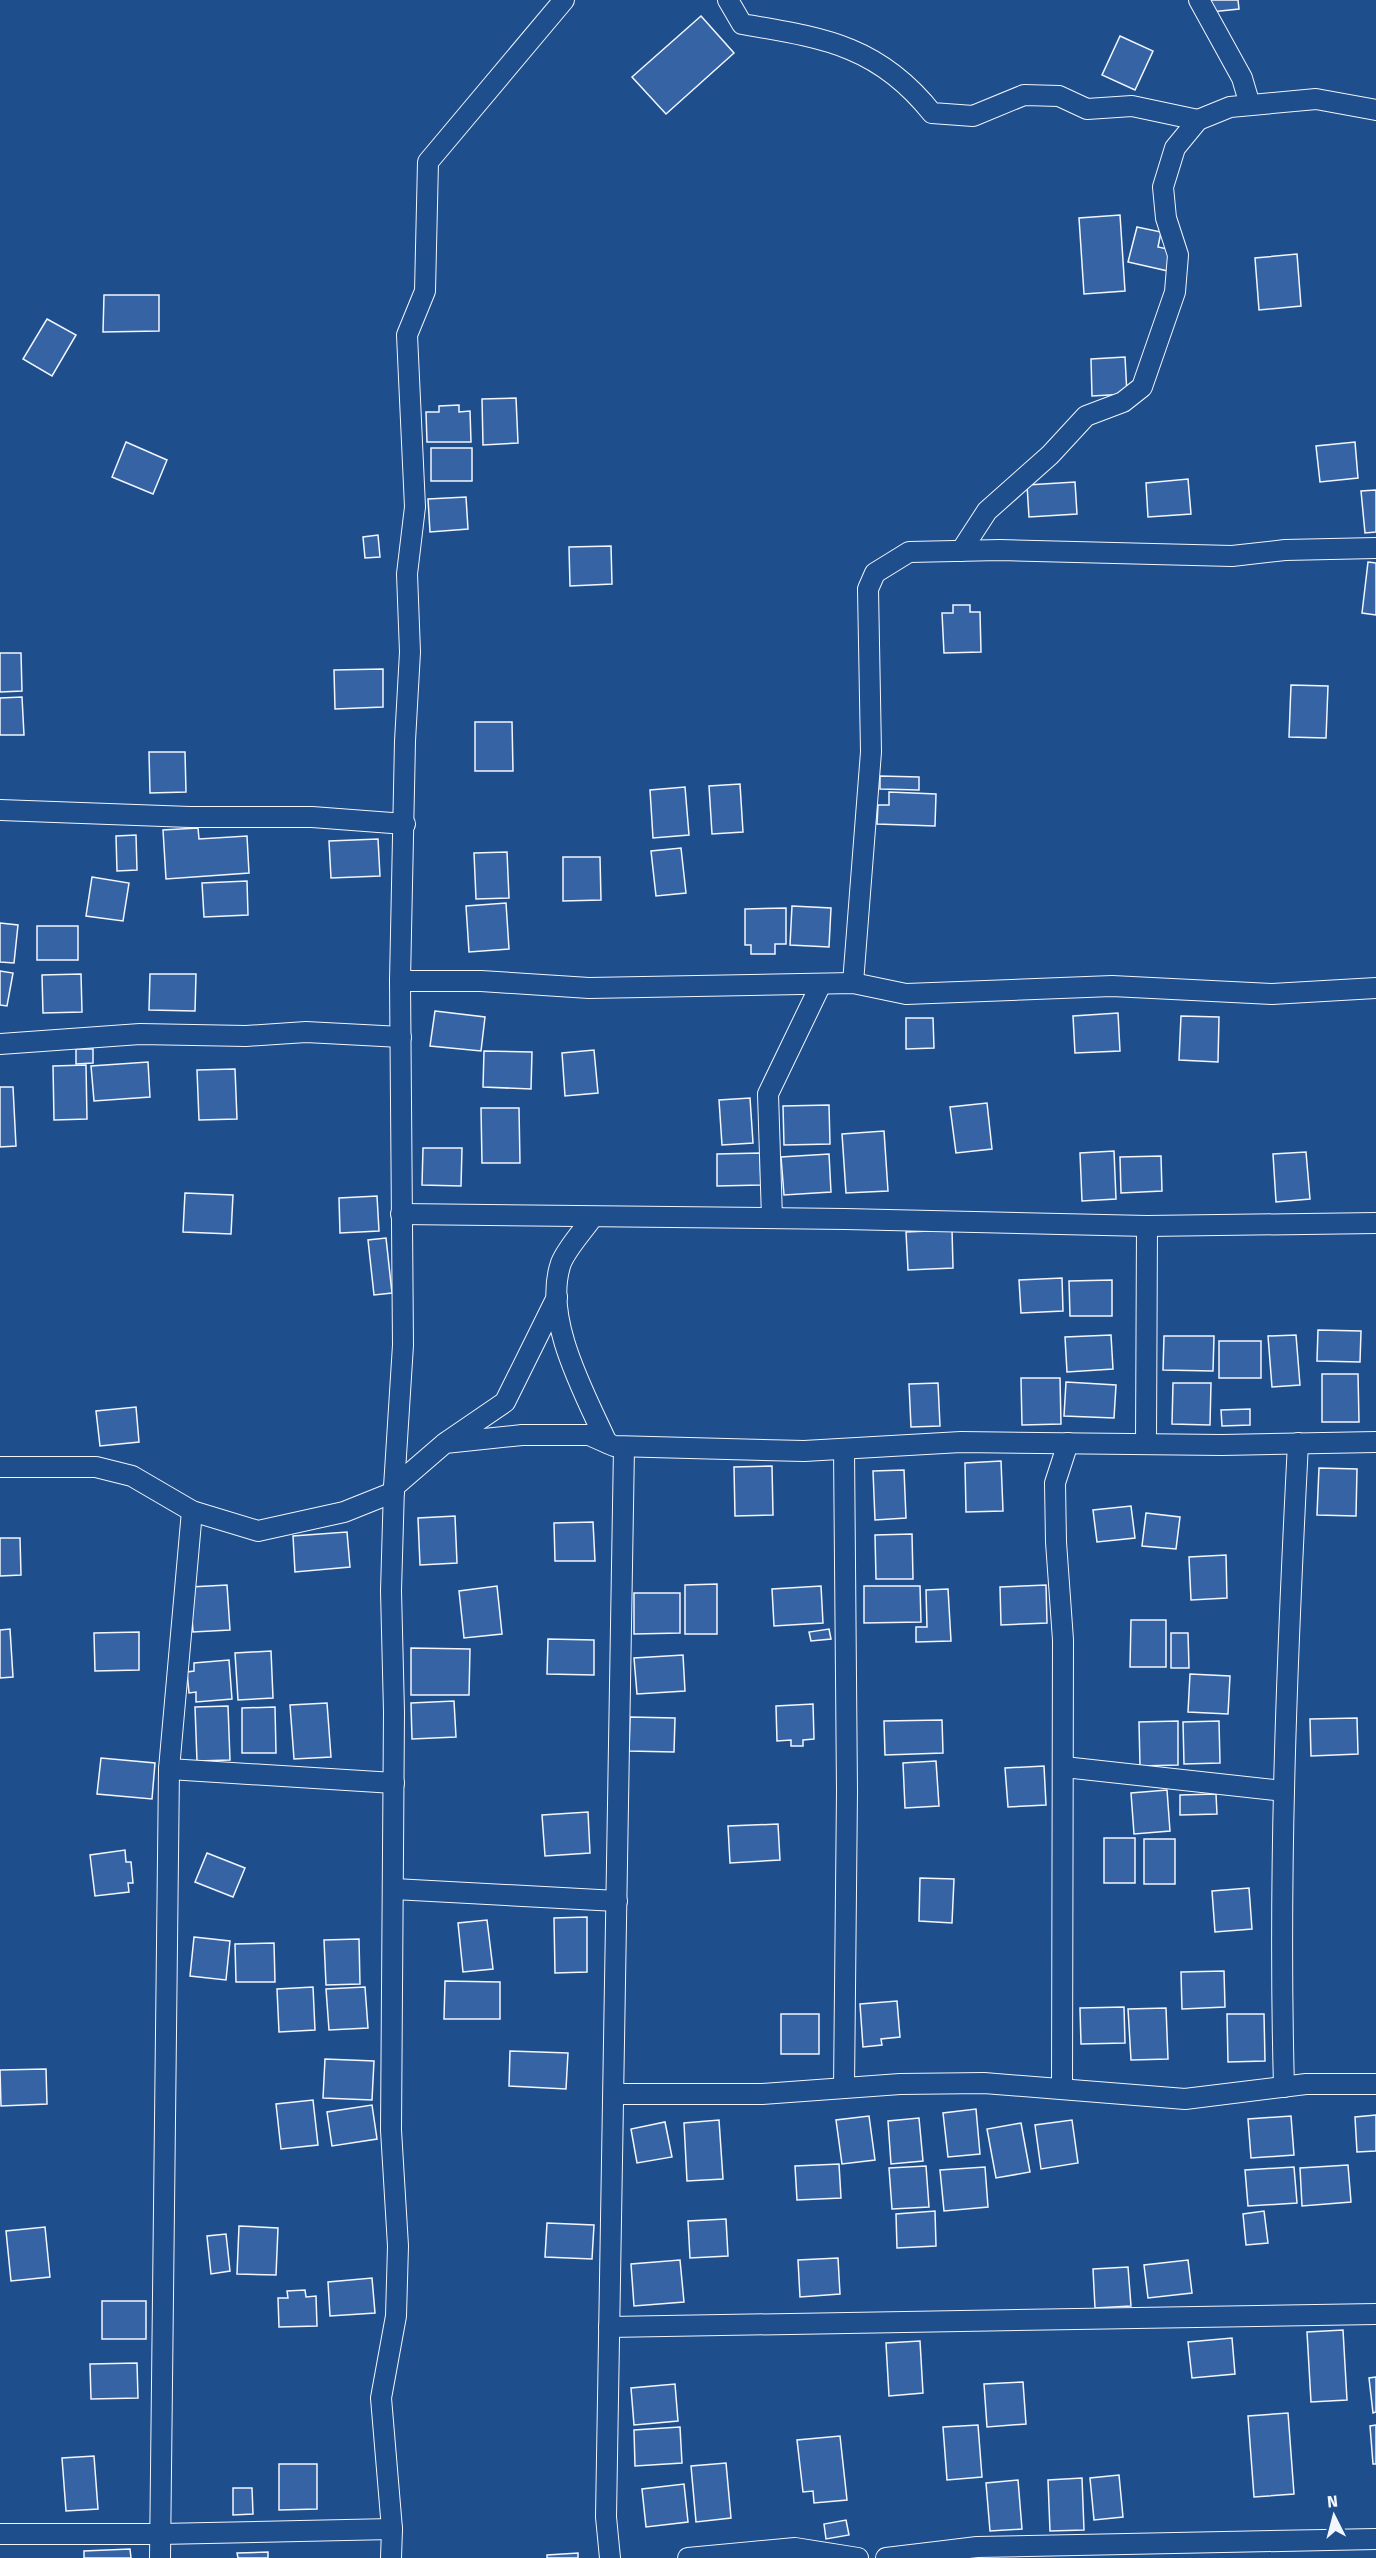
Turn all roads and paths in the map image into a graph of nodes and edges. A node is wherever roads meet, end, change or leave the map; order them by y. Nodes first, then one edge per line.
1 (564, 0) edge
2 (728, 0) edge
3 (1199, 0) edge
4 (1250, 105) junction
5 (1376, 110) edge
6 (1198, 120) junction
7 (1376, 548) edge
8 (961, 551) junction
9 (0, 810) edge
10 (405, 824) junction
11 (400, 981) junction
12 (853, 983) junction
13 (821, 984) junction
14 (1376, 988) edge
15 (401, 1037) junction
16 (0, 1044) edge
17 (401, 1214) junction
18 (592, 1218) junction
19 (772, 1218) junction
20 (1376, 1223) edge
21 (1148, 1226) junction
22 (557, 1297) junction
23 (1376, 1442) edge
24 (445, 1443) junction
25 (1068, 1443) junction
26 (1298, 1443) junction
27 (1146, 1444) junction
28 (615, 1445) junction
29 (844, 1449) junction
30 (0, 1467) edge
31 (394, 1489) junction
32 (192, 1511) junction
33 (1064, 1767) junction
34 (169, 1769) junction
35 (394, 1783) junction
36 (1284, 1791) junction
37 (394, 1889) junction
38 (616, 1901) junction
39 (1376, 2084) edge
40 (1284, 2087) junction
41 (844, 2088) junction
42 (1062, 2088) junction
43 (614, 2094) junction
44 (1376, 2314) edge
45 (609, 2328) junction
46 (392, 2529) junction
47 (0, 2534) edge
48 (160, 2534) junction
49 (1376, 2539) edge
50 (1063, 2552) edge
51 (799, 2553) edge
52 (160, 2558) edge
53 (391, 2558) edge
54 (610, 2558) edge
55 (688, 2558) edge
56 (858, 2558) edge
57 (886, 2558) edge

1 - 10 street
2 - 6 street
3 - 4 street
4 - 5 street
4 - 6 street
6 - 8 street
7 - 8 street
8 - 12 street
9 - 10 street
10 - 11 street
11 - 13 street
11 - 15 street
12 - 13 street
12 - 14 street
13 - 19 street
15 - 16 street
15 - 17 street
17 - 18 street
17 - 31 street
18 - 19 street
18 - 22 street
19 - 21 street
20 - 21 street
21 - 27 street
22 - 24 street
22 - 28 street
23 - 26 street
24 - 28 street
24 - 31 street
25 - 27 street
25 - 29 street
25 - 33 street
26 - 27 street
26 - 36 street
28 - 29 street
28 - 38 street
29 - 41 street
30 - 32 street
31 - 32 street
31 - 35 street
32 - 34 street
33 - 36 street
33 - 42 street
34 - 35 street
34 - 48 street
35 - 37 street
36 - 40 street
37 - 38 street
37 - 46 street
38 - 43 street
39 - 40 street
40 - 42 street
41 - 42 street
41 - 43 street
43 - 45 street
44 - 45 street
45 - 54 street
46 - 48 street
46 - 53 street
47 - 48 street
48 - 52 street
49 - 50 street
50 - 57 street
51 - 55 street
51 - 56 street

